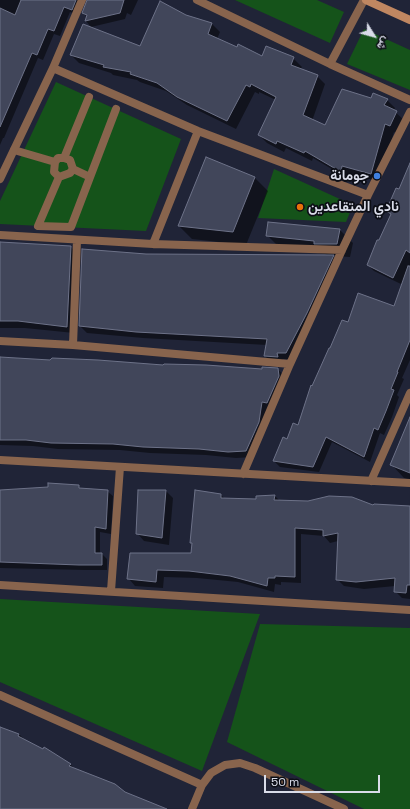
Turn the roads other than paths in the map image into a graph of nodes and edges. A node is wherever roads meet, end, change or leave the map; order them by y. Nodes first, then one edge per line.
1 (82, 0) edge
2 (197, 0) edge
3 (365, 0) edge
4 (410, 20) edge
5 (330, 64) junction
6 (53, 68) junction
7 (89, 97) dead end
8 (410, 100) edge
9 (116, 109) dead end
10 (410, 112) edge
11 (198, 131) junction
12 (14, 150) junction
13 (64, 158) junction
14 (55, 162) junction
15 (73, 169) junction
16 (90, 177) junction
17 (59, 178) junction
18 (0, 179) edge
19 (368, 195) junction
20 (0, 235) edge
21 (77, 240) junction
22 (152, 244) junction
23 (342, 250) junction
24 (0, 341) edge
25 (73, 345) junction
26 (290, 364) junction
27 (410, 392) edge
28 (0, 460) edge
29 (120, 467) junction
30 (243, 474) junction
31 (371, 481) junction
32 (410, 483) edge
33 (0, 585) edge
34 (111, 591) junction
35 (410, 610) edge
36 (0, 695) edge
37 (202, 785) junction
38 (192, 809) edge
39 (344, 809) edge

1 - 6 street
2 - 5 street
3 - 4 main road
3 - 5 street
5 - 8 street
6 - 11 street
6 - 12 street
7 - 13 street
9 - 16 street
10 - 19 street
11 - 19 street
11 - 22 street
12 - 14 street
12 - 18 street
13 - 14 street
13 - 15 street
14 - 17 street
15 - 16 street
15 - 17 street
16 - 17 street
19 - 23 street
20 - 21 street
21 - 22 street
21 - 25 street
22 - 23 street
23 - 26 street
24 - 25 street
25 - 26 street
26 - 30 street
27 - 31 street
28 - 29 street
29 - 30 street
29 - 34 street
30 - 31 street
31 - 32 street
33 - 34 street
34 - 35 street
36 - 37 street
37 - 38 street
37 - 39 street

